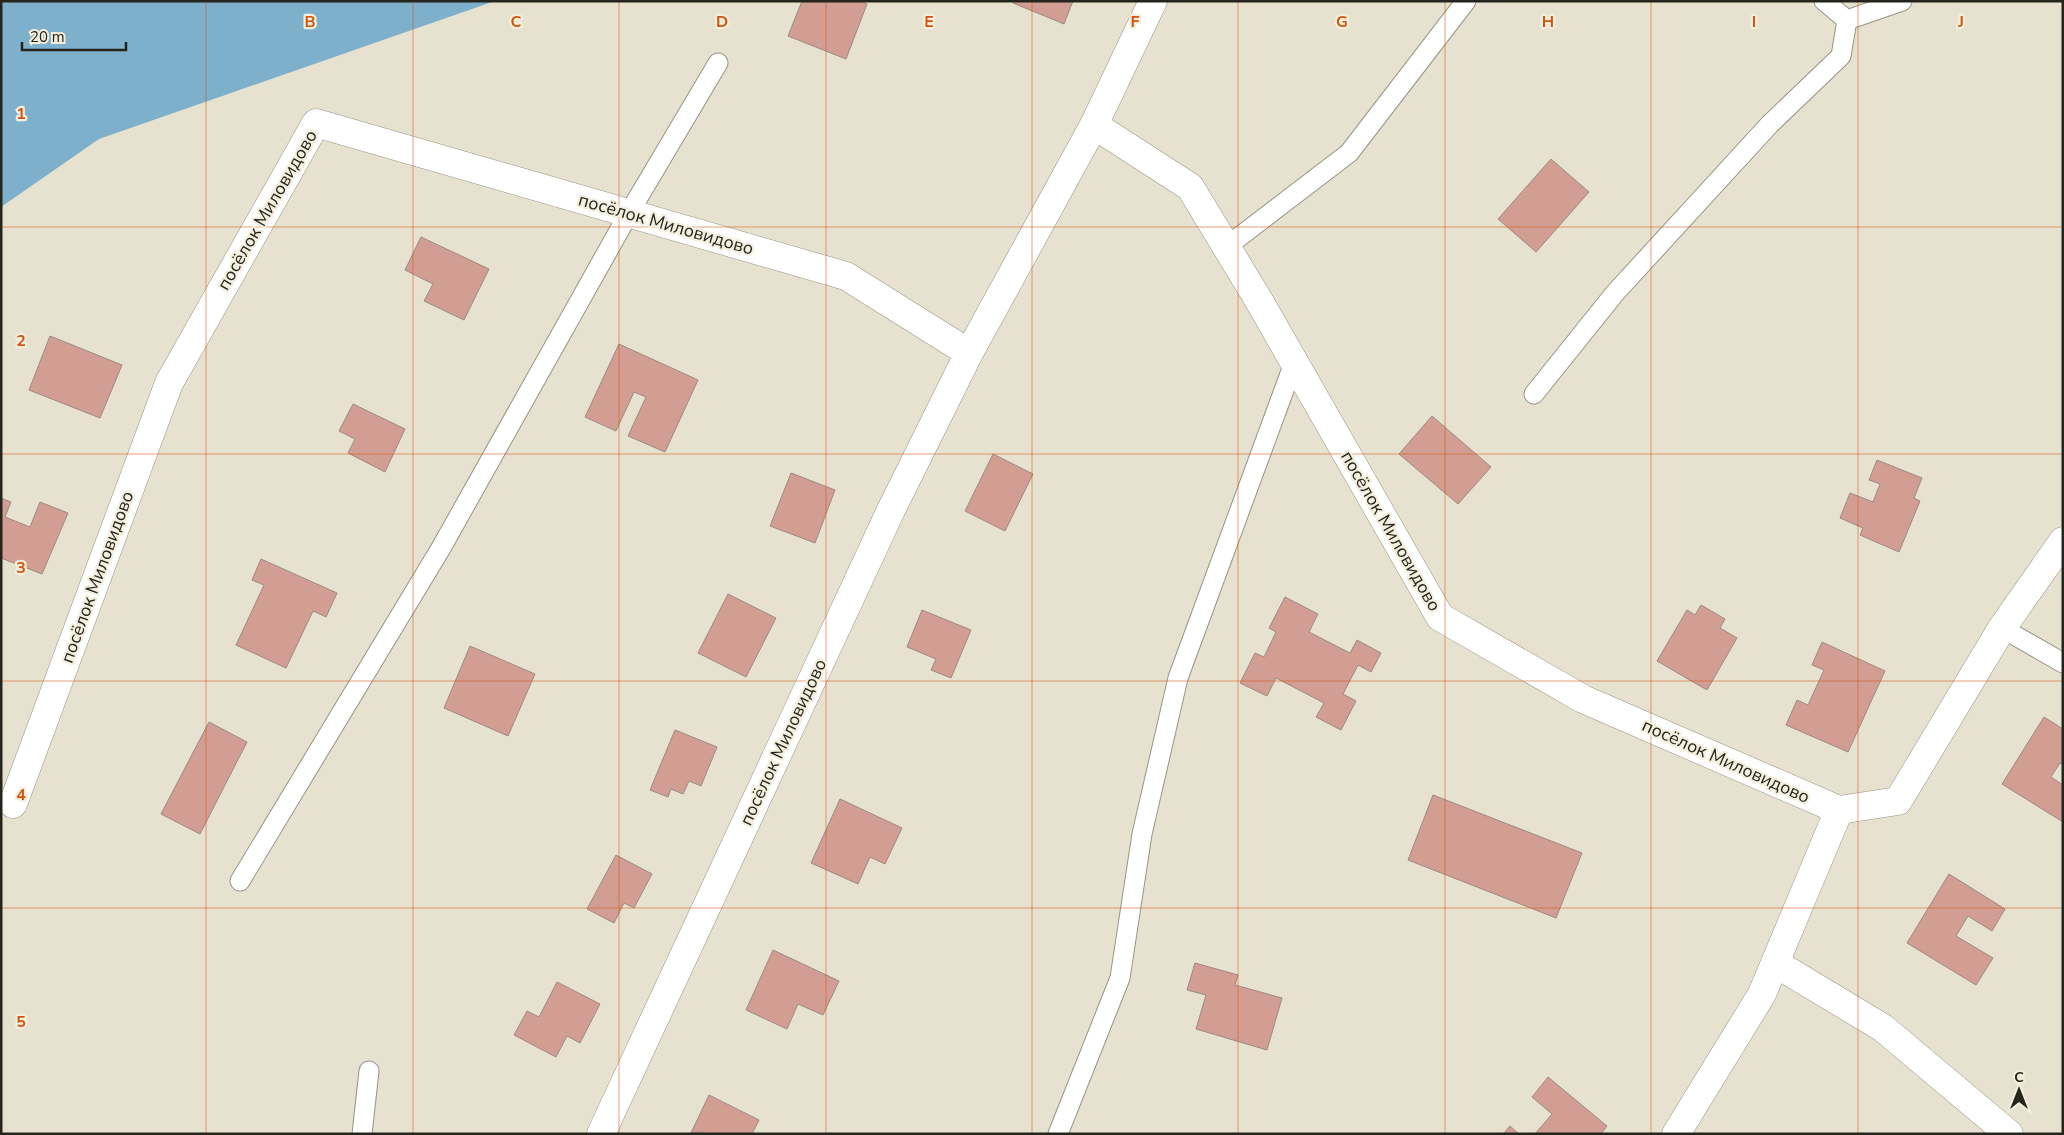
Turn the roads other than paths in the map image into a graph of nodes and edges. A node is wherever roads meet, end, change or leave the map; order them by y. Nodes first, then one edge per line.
1 (1153, 1) edge
2 (1466, 1) edge
3 (1824, 1) edge
4 (1902, 1) edge
5 (1847, 20) junction
6 (718, 63) dead end
7 (1094, 125) junction
8 (629, 213) junction
9 (1226, 246) junction
10 (969, 353) junction
11 (1294, 363) junction
12 (1534, 394) dead end
13 (2063, 541) edge
14 (2002, 628) junction
15 (2063, 663) edge
16 (13, 804) dead end
17 (1839, 810) junction
18 (240, 881) dead end
19 (1775, 962) junction
20 (369, 1071) dead end
21 (362, 1134) edge
22 (601, 1134) edge
23 (1058, 1134) edge
24 (1676, 1134) edge
25 (2009, 1134) edge

1 - 7 street, посёлок Миловидово
2 - 9 lane
3 - 5 lane
4 - 5 lane
5 - 12 lane
6 - 8 lane
7 - 9 street, посёлок Миловидово
7 - 10 street, посёлок Миловидово
8 - 10 street, посёлок Миловидово
8 - 16 street, посёлок Миловидово
8 - 18 lane
9 - 11 street, посёлок Миловидово
10 - 22 street, посёлок Миловидово
11 - 17 street, посёлок Миловидово
11 - 23 lane
13 - 14 street
14 - 15 lane
14 - 17 street
17 - 19 street
19 - 24 street
19 - 25 street
20 - 21 lane

